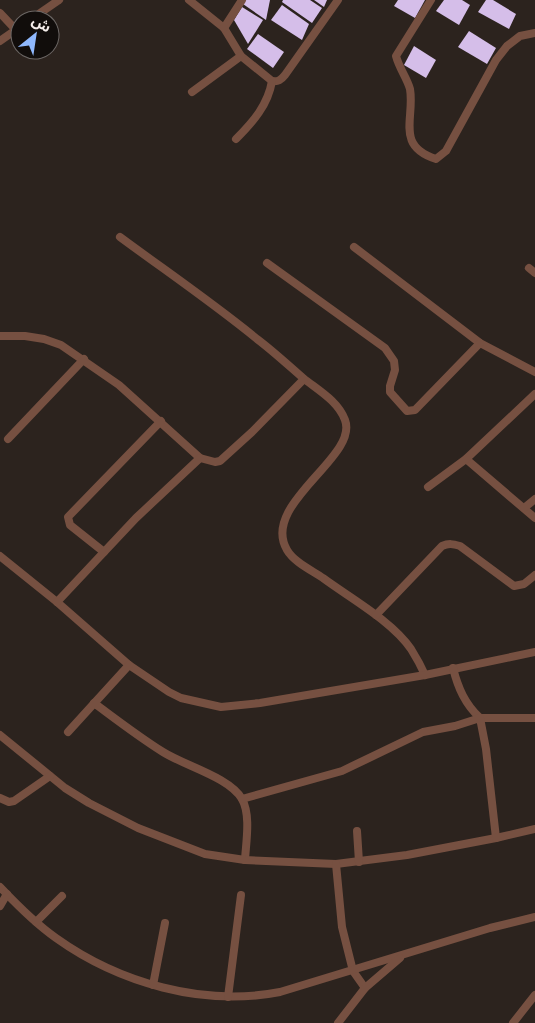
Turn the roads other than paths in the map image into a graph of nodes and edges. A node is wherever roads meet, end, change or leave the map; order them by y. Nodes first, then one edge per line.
1 (59, 0) edge
2 (189, 0) edge
3 (242, 0) edge
4 (338, 0) edge
5 (431, 0) edge
6 (44, 10) edge
7 (0, 13) edge
8 (10, 21) edge
9 (224, 28) junction
10 (535, 33) edge
11 (241, 56) junction
12 (272, 81) junction
13 (192, 92) dead end
14 (236, 139) dead end
15 (120, 237) dead end
16 (354, 247) dead end
17 (267, 263) dead end
18 (0, 336) edge
19 (480, 343) junction
20 (84, 359) junction
21 (535, 372) edge
22 (304, 379) junction
23 (535, 394) edge
24 (161, 421) junction
25 (8, 439) dead end
26 (200, 458) junction
27 (466, 459) junction
28 (428, 487) dead end
29 (535, 499) edge
30 (524, 508) junction
31 (535, 518) edge
32 (104, 552) junction
33 (0, 556) edge
34 (535, 574) edge
35 (57, 602) junction
36 (376, 615) junction
37 (535, 652) edge
38 (129, 665) junction
39 (453, 668) junction
40 (425, 676) junction
41 (94, 703) junction
42 (480, 718) junction
43 (535, 718) edge
44 (68, 732) dead end
45 (0, 735) edge
46 (50, 776) junction
47 (0, 798) edge
48 (242, 799) junction
49 (535, 829) edge
50 (356, 831) dead end
51 (496, 838) junction
52 (245, 860) junction
53 (359, 862) junction
54 (336, 864) junction
55 (0, 887) edge
56 (7, 894) junction
57 (241, 895) dead end
58 (62, 896) dead end
59 (0, 906) edge
60 (535, 917) edge
61 (36, 922) junction
62 (165, 923) dead end
63 (405, 954) junction
64 (353, 971) junction
65 (153, 985) junction
66 (365, 988) junction
67 (535, 995) edge
68 (228, 998) junction
69 (338, 1023) edge
70 (513, 1023) edge

1 - 6 street
2 - 9 street
3 - 9 street
4 - 12 street
5 - 10 street
7 - 8 street
9 - 11 street
11 - 12 street
11 - 13 street
12 - 14 street
15 - 22 street
16 - 19 street
17 - 19 street
18 - 20 street
19 - 21 street
20 - 24 street
20 - 25 street
22 - 26 street
22 - 36 street
23 - 27 street
24 - 26 street
24 - 32 street
26 - 32 street
27 - 28 street
27 - 30 street
29 - 30 street
30 - 31 street
32 - 35 street
33 - 35 street
34 - 36 street
35 - 38 street
36 - 40 street
37 - 39 street
38 - 40 street
38 - 41 street
39 - 40 street
39 - 42 street
41 - 44 street
41 - 48 street
42 - 43 street
42 - 48 street
42 - 51 street
45 - 46 street
46 - 47 street
46 - 52 street
48 - 52 street
49 - 51 street
50 - 53 street
51 - 53 street
52 - 54 street
53 - 54 street
54 - 64 street
55 - 56 street
56 - 59 street
56 - 61 street
57 - 68 street
58 - 61 street
60 - 63 street
61 - 65 street
62 - 65 street
63 - 64 street
63 - 66 street
64 - 66 street
64 - 68 street
65 - 68 street
66 - 69 street
67 - 70 street

